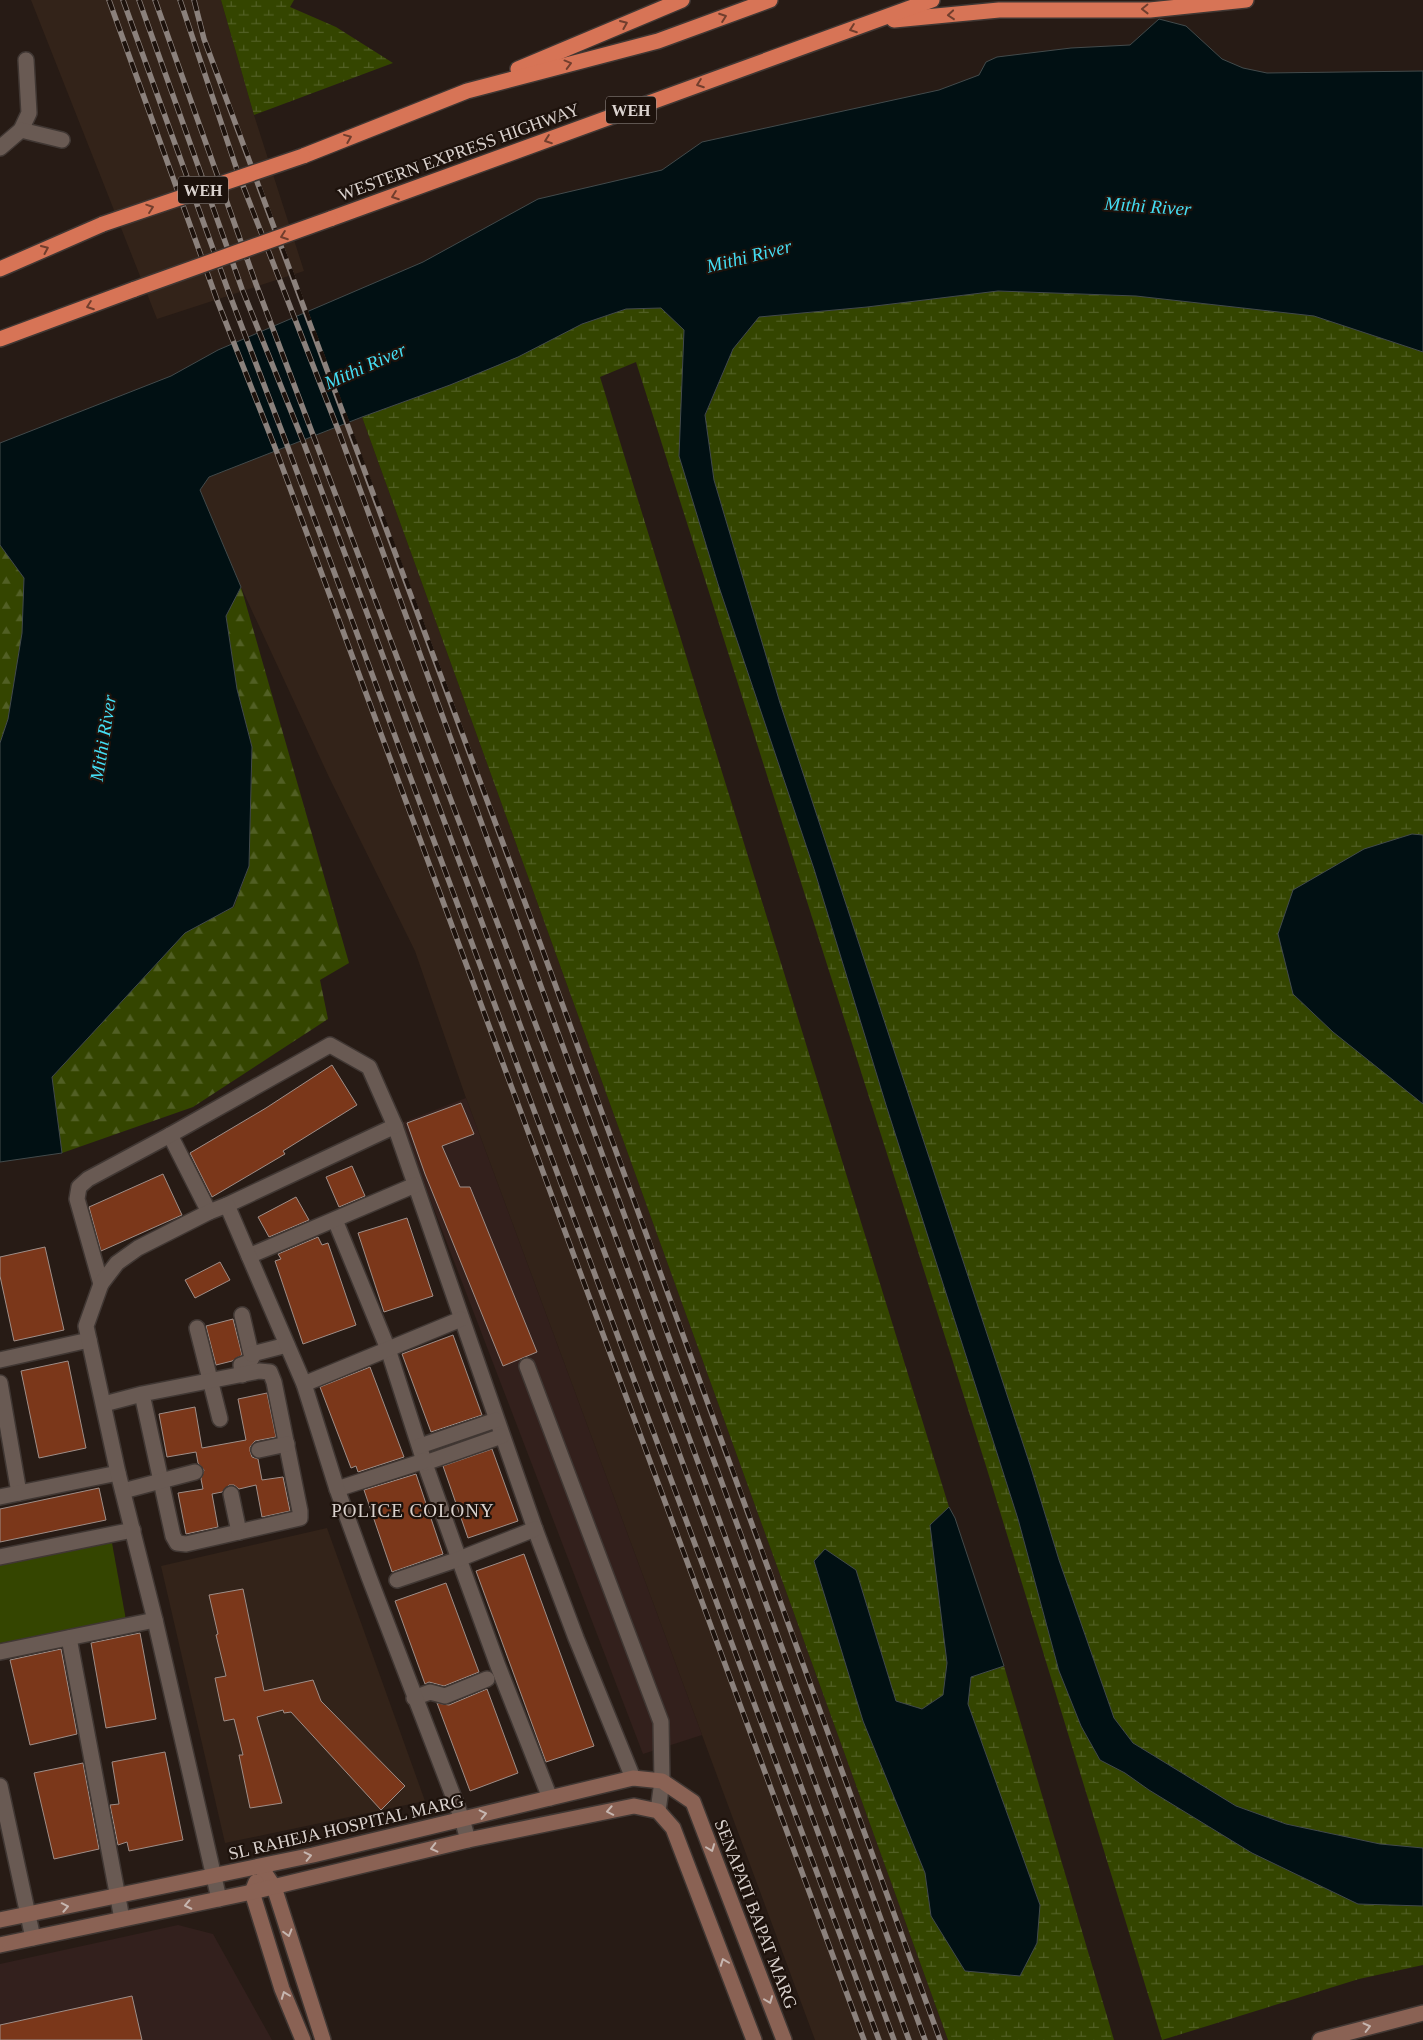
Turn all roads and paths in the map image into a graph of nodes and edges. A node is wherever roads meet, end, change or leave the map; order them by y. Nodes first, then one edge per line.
1 (682, 0) edge
2 (770, 0) edge
3 (932, 0) edge
4 (1061, 0) edge
5 (1246, 0) edge
6 (999, 10) junction
7 (873, 21) junction
8 (26, 60) dead end
9 (467, 91) junction
10 (22, 130) junction
11 (62, 140) dead end
12 (0, 148) edge
13 (0, 269) edge
14 (0, 339) edge
15 (395, 1126) junction
16 (170, 1135) junction
17 (415, 1185) junction
18 (227, 1206) junction
19 (209, 1212) junction
20 (335, 1220) junction
21 (249, 1256) junction
22 (101, 1284) junction
23 (242, 1315) dead end
24 (461, 1318) junction
25 (197, 1328) dead end
26 (89, 1340) junction
27 (287, 1345) junction
28 (388, 1349) junction
29 (252, 1354) junction
30 (0, 1360) edge
31 (527, 1366) dead end
32 (242, 1375) junction
33 (212, 1381) junction
34 (304, 1384) junction
35 (1, 1391) edge
36 (142, 1394) junction
37 (104, 1404) junction
38 (220, 1419) dead end
39 (496, 1420) junction
40 (502, 1436) junction
41 (287, 1444) junction
42 (420, 1446) junction
43 (259, 1450) dead end
44 (424, 1462) junction
45 (195, 1472) dead end
46 (118, 1473) junction
47 (161, 1481) junction
48 (337, 1489) junction
49 (123, 1491) junction
50 (19, 1494) junction
51 (231, 1494) dead end
52 (0, 1498) edge
53 (535, 1529) junction
54 (133, 1530) junction
55 (239, 1532) junction
56 (0, 1557) edge
57 (459, 1559) junction
58 (397, 1580) dead end
59 (156, 1620) junction
60 (69, 1638) junction
61 (0, 1652) edge
62 (487, 1679) dead end
63 (414, 1698) junction
64 (633, 1778) junction
65 (662, 1781) junction
66 (0, 1786) edge
67 (550, 1798) junction
68 (693, 1802) joint
69 (658, 1811) junction
70 (462, 1819) junction
71 (468, 1840) junction
72 (261, 1866) junction
73 (215, 1877) junction
74 (274, 1887) junction
75 (252, 1892) junction
76 (120, 1896) junction
77 (219, 1899) junction
78 (28, 1914) junction
79 (122, 1919) junction
80 (0, 1920) edge
81 (33, 1938) junction
82 (0, 1945) edge
83 (1423, 2013) edge
84 (302, 2040) edge
85 (323, 2040) edge
86 (754, 2040) edge
87 (784, 2040) edge
88 (1320, 2040) edge

9 -> 1 highway
9 -> 2 highway, WEH
3 - 7 highway, WESTERN EXPRESS HIGHWAY / WEH
4 - 6 highway
5 -> 6 highway
6 -> 7 highway
7 -> 14 highway, WESTERN EXPRESS HIGHWAY / WEH, bridge
8 - 10 street
13 -> 9 highway, WEH, bridge
10 - 11 street
10 - 12 street
15 - 16 street
15 - 17 street
15 - 18 street
16 - 19 street
16 - 22 street
17 - 20 street
17 - 24 street
18 - 19 street
18 - 21 street
19 - 22 street
20 - 21 street
20 - 28 street
21 - 27 street
22 - 26 street
23 - 29 street
24 - 28 street
24 - 39 street
25 - 33 street
26 - 30 street
26 - 37 street
27 - 29 street
27 - 34 street
28 - 34 street
28 - 42 street
29 - 32 street
31 - 65 street
32 - 33 street
32 - 41 street
33 - 36 street
33 - 38 street
34 - 48 street
35 - 50 street
36 - 37 street
36 - 47 street
37 - 46 street
39 - 40 street
39 - 42 street
40 - 44 street
40 - 53 street
41 - 43 street
41 - 55 street
42 - 44 street
44 - 48 street
44 - 57 street
45 - 47 street
46 - 49 street
46 - 50 street
47 - 49 street
47 - 55 street
48 - 63 street
49 - 54 street
50 - 52 street
51 - 55 street
53 - 57 street
53 - 64 street
54 - 56 street
54 - 59 street
57 - 58 street
57 - 67 street
59 - 60 street
59 - 73 street
60 - 61 street
60 - 76 street
62 - 63 street
63 - 70 street
64 - 65 main road, SL RAHEJA HOSPITAL MARG
64 - 67 main road, SL RAHEJA HOSPITAL MARG
65 - 68 main road, SL RAHEJA HOSPITAL MARG
65 - 69 street
66 - 78 street
70 -> 67 main road, SL RAHEJA HOSPITAL MARG
68 -> 87 main road, SENAPATI BAPAT MARG
69 -> 71 main road
86 -> 69 main road
70 - 71 street
72 -> 70 main road, SL RAHEJA HOSPITAL MARG
71 -> 74 main road
72 - 73 main road, SL RAHEJA HOSPITAL MARG
72 - 74 main road
72 - 75 main road
73 - 76 main road, SL RAHEJA HOSPITAL MARG
73 - 77 street
74 - 75 main road
74 -> 85 main road
75 - 77 main road
84 -> 75 main road
78 -> 76 main road, SL RAHEJA HOSPITAL MARG
76 - 79 street
77 -> 79 main road
78 - 80 main road, SL RAHEJA HOSPITAL MARG
78 - 81 street
79 - 81 main road
81 - 82 main road
88 -> 83 main road

